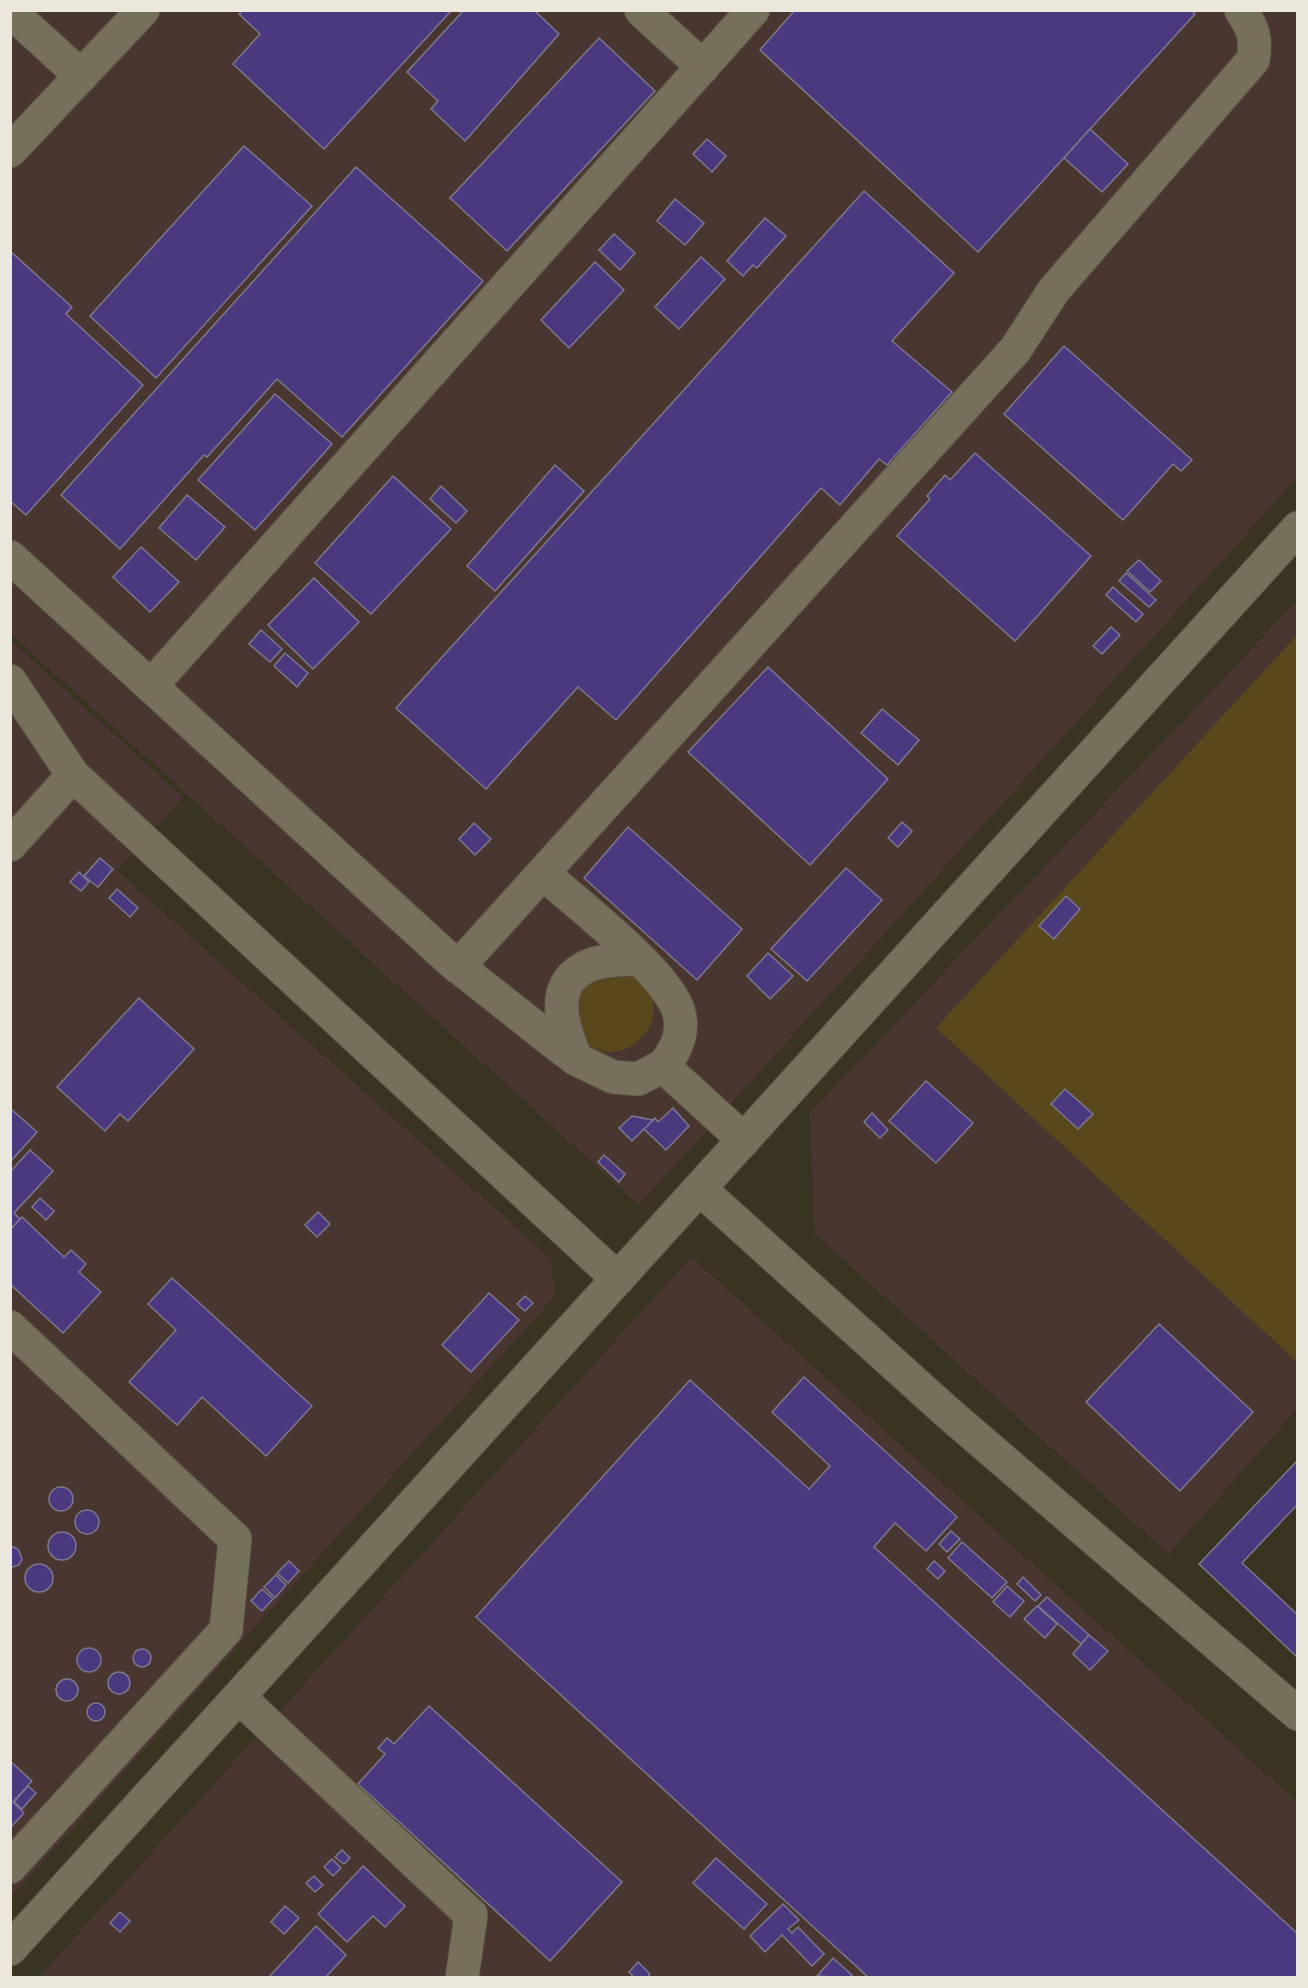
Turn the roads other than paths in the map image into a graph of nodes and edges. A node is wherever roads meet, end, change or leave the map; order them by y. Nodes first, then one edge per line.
1 (143, 10) edge
2 (641, 10) edge
3 (753, 10) edge
4 (1242, 10) edge
5 (10, 11) edge
6 (702, 67) junction
7 (81, 76) junction
8 (10, 152) edge
9 (1298, 528) edge
10 (10, 557) edge
11 (10, 681) edge
12 (151, 686) junction
13 (73, 775) junction
14 (10, 845) edge
15 (543, 873) junction
16 (639, 959) junction
17 (458, 967) junction
18 (576, 1059) junction
19 (663, 1066) junction
20 (744, 1140) junction
21 (700, 1189) junction
22 (618, 1279) junction
23 (10, 1327) edge
24 (240, 1697) junction
25 (1298, 1713) edge
26 (10, 1868) edge
27 (10, 1949) edge
28 (462, 1977) edge

1 - 7 street
2 - 6 street
3 - 6 street
4 - 15 street
5 - 7 street
6 - 12 street
7 - 8 street
9 - 20 street
10 - 12 street
11 - 13 street
12 - 17 street
13 - 14 street
13 - 22 street
15 - 16 street
15 - 17 street
16 - 18 street
16 - 19 street
17 - 18 street
18 - 19 street
19 - 20 street
20 - 21 street
21 - 22 street
21 - 25 street
22 - 24 street
23 - 26 street
24 - 27 street
24 - 28 street

